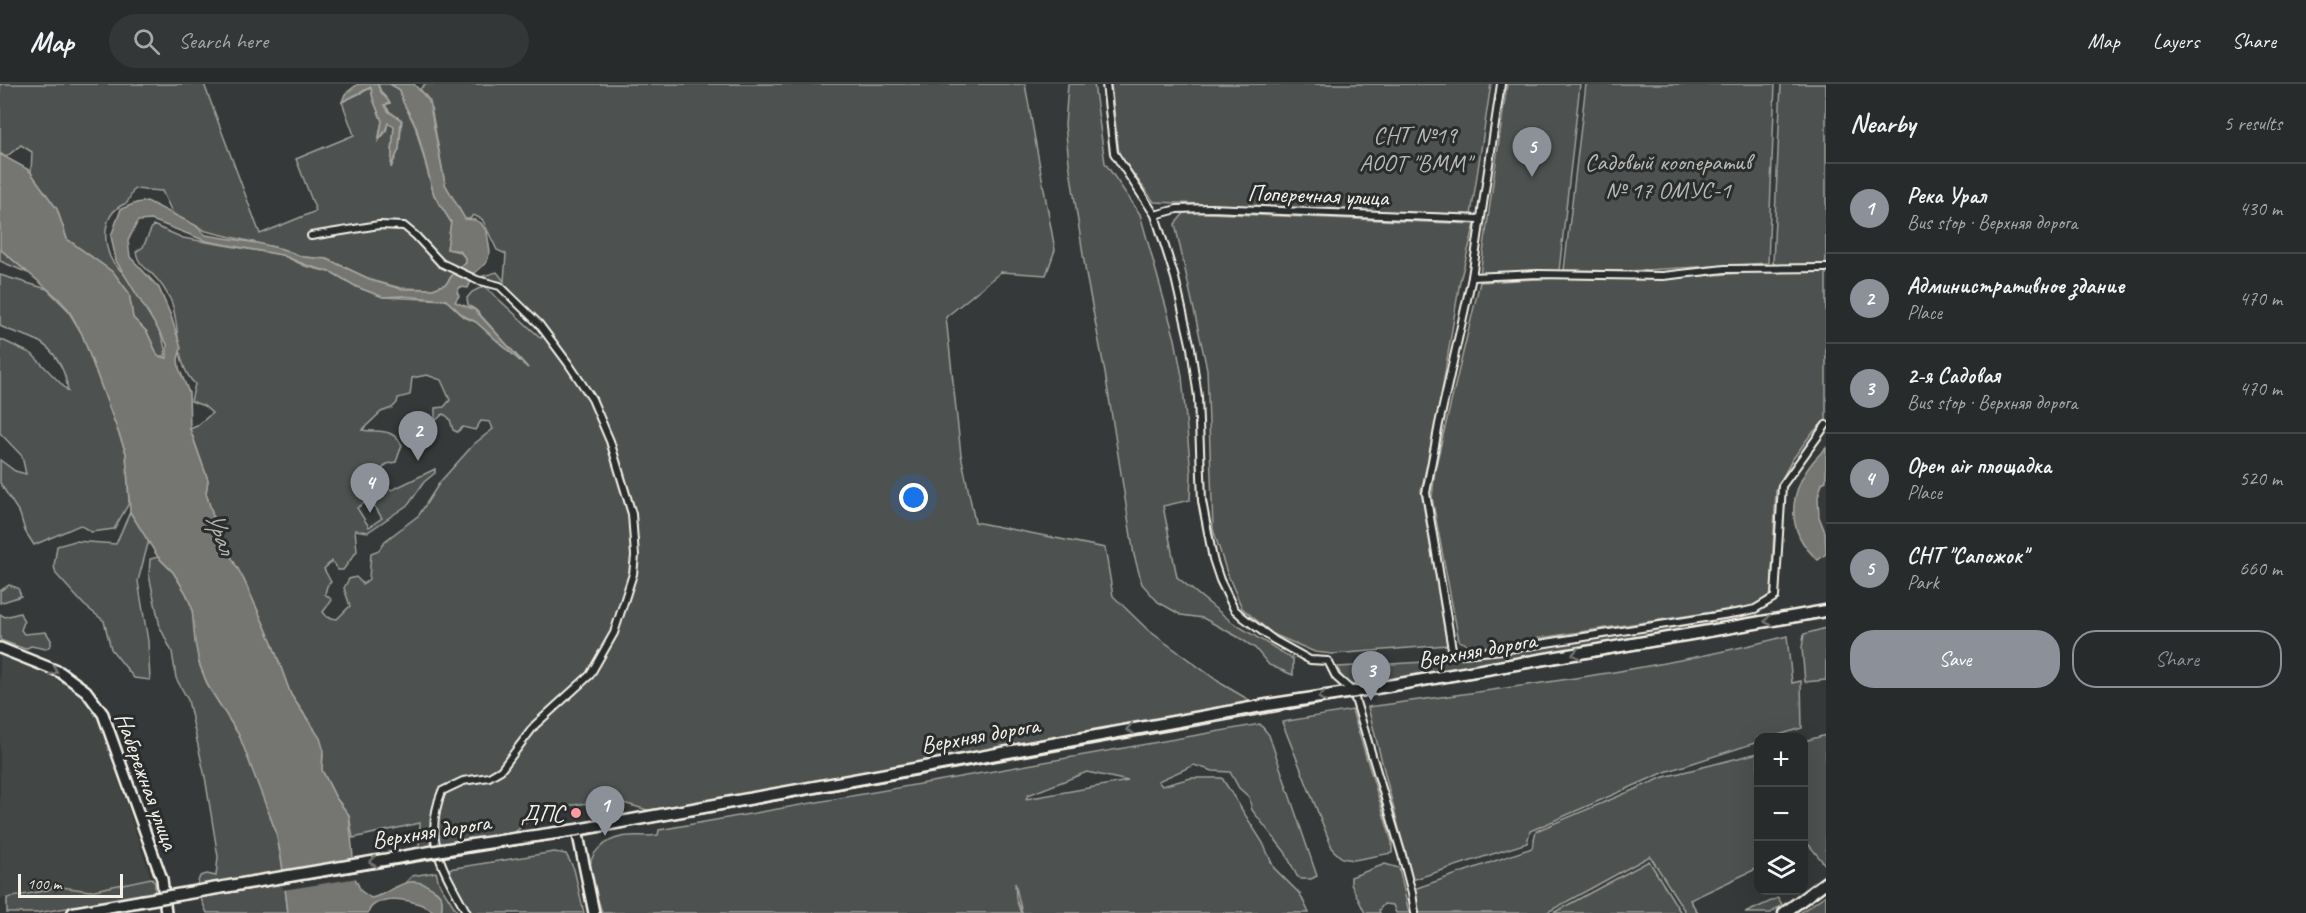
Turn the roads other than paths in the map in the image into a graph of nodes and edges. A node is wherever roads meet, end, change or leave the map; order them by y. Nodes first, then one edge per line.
1 (1106, 84) edge
2 (1501, 84) edge
3 (1155, 215) junction
4 (1480, 219) junction
5 (311, 236) dead end
6 (1826, 268) edge
7 (1472, 277) junction
8 (1826, 425) edge
9 (1826, 611) edge
10 (0, 648) edge
11 (1353, 692) junction
12 (576, 830) junction
13 (1826, 882) edge
14 (74, 913) edge
15 (166, 913) edge
16 (467, 913) edge
17 (594, 913) edge
18 (1414, 913) edge
19 (1784, 913) edge

1 - 3 street
2 - 4 street
3 - 4 street, Поперечная улица
3 - 11 street
4 - 7 street
5 - 16 street
6 - 7 street
7 - 8 street
9 -> 11 main road, Верхняя дорога
10 -> 15 main road, Набережная улица
11 -> 12 main road, Верхняя дорога
11 - 18 street
12 -> 14 main road, Верхняя дорога, bridge
12 - 17 main road
13 - 19 main road

